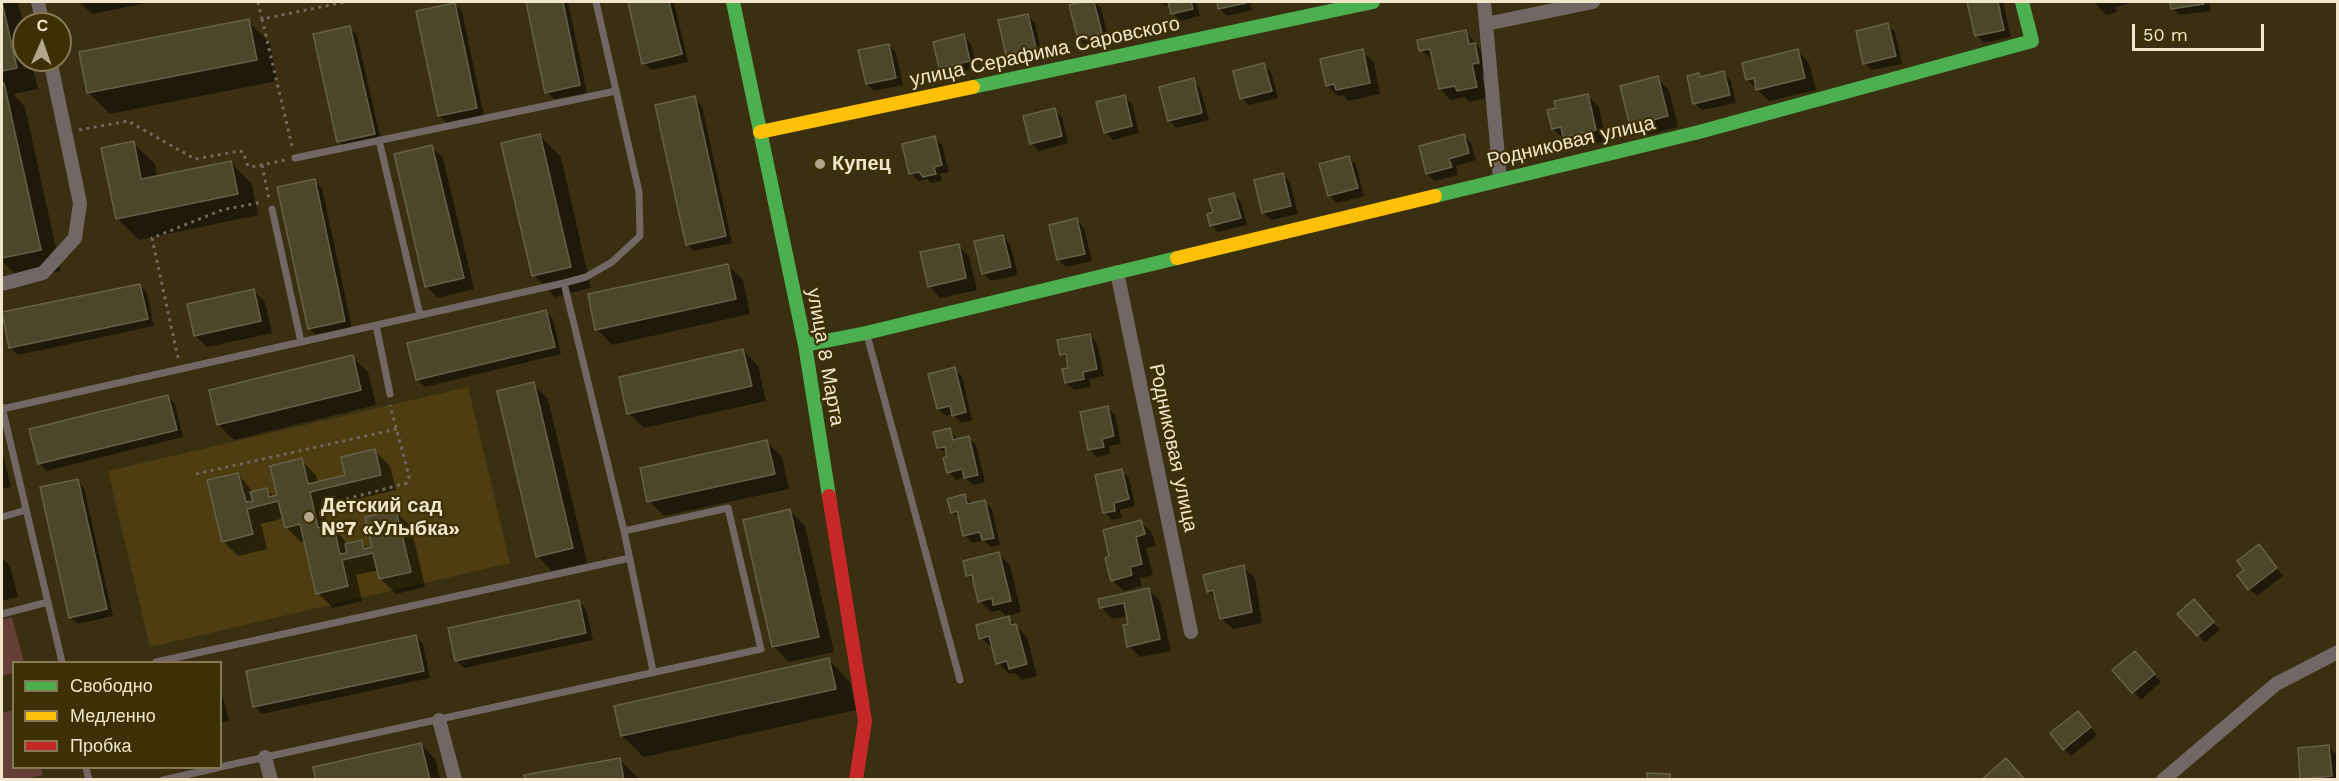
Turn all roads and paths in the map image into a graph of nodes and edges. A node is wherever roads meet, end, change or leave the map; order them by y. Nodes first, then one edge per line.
1 (258, 2) edge
2 (345, 2) edge
3 (596, 2) edge
4 (733, 2) edge
5 (1373, 2) edge
6 (1484, 2) edge
7 (1593, 2) edge
8 (2022, 2) edge
9 (262, 19) junction
10 (1486, 24) junction
11 (52, 72) edge
12 (616, 91) junction
13 (760, 132) junction
14 (65, 133) junction
15 (379, 141) junction
16 (295, 158) junction
17 (262, 165) junction
18 (1500, 179) junction
19 (272, 209) dead end
20 (1117, 272) junction
21 (564, 283) junction
22 (2, 284) edge
23 (420, 315) junction
24 (376, 325) junction
25 (866, 333) junction
26 (301, 342) junction
27 (805, 345) junction
28 (180, 368) junction
29 (390, 394) dead end
30 (390, 405) dead end
31 (2, 408) edge
32 (397, 429) junction
33 (196, 474) dead end
34 (339, 501) dead end
35 (26, 510) junction
36 (2, 517) edge
37 (624, 531) junction
38 (630, 558) junction
39 (48, 602) junction
40 (2, 614) edge
41 (1191, 632) dead end
42 (2337, 652) edge
43 (62, 661) edge
44 (165, 661) edge
45 (652, 671) junction
46 (960, 680) dead end
47 (439, 720) junction
48 (265, 757) junction
49 (222, 766) edge
50 (210, 769) edge
51 (163, 780) edge
52 (271, 780) edge
53 (455, 780) edge
54 (856, 780) edge
55 (2163, 780) edge

1 - 9 path
2 - 9 path
3 - 12 lane
4 - 13 street, улица 8 Марта
5 - 13 street, улица Серафима Саровского
6 - 10 street
7 - 10 street
8 - 18 street, Родниковая улица
9 - 16 path
10 - 18 street
11 - 14 street
12 - 15 lane
12 - 21 lane
13 - 27 street, улица 8 Марта
14 - 17 path
14 - 22 street
15 - 16 lane
15 - 23 lane
16 - 17 path
17 - 28 path
18 - 20 street, Родниковая улица
19 - 26 lane
20 - 25 street, Родниковая улица
20 - 41 street, Родниковая улица
21 - 23 lane
21 - 37 lane
23 - 24 lane
24 - 26 lane
24 - 29 lane
25 - 27 street, Родниковая улица
25 - 46 lane
26 - 28 lane
27 - 54 street, улица 8 Марта
28 - 31 lane
30 - 32 path
31 - 35 lane
32 - 33 path
32 - 34 path
35 - 36 lane
35 - 39 lane
37 - 38 lane
37 - 45 lane
38 - 44 lane
38 - 45 lane
39 - 40 lane
39 - 43 lane
42 - 55 street
45 - 47 lane
47 - 48 lane
47 - 53 street
48 - 49 lane
48 - 52 street
50 - 51 lane

